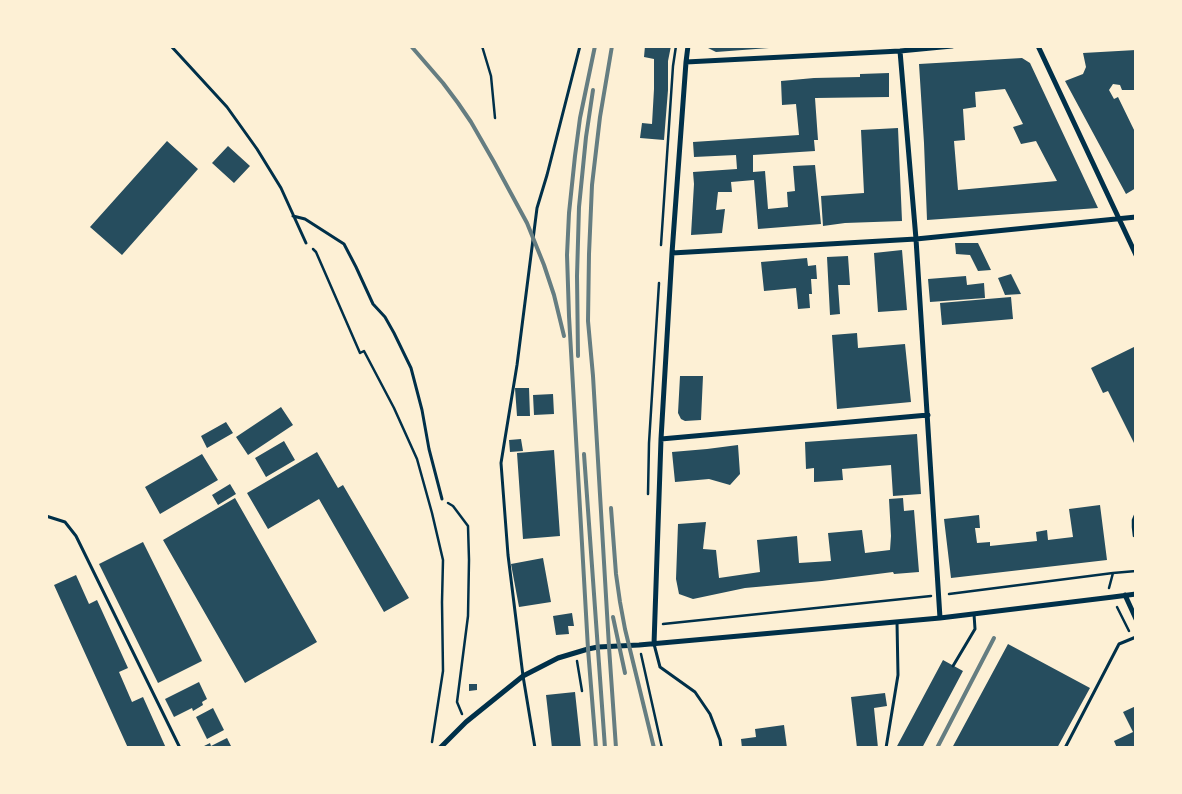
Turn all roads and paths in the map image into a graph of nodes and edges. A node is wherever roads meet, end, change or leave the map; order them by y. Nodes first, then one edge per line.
1 (171, 46) edge
2 (482, 46) edge
3 (580, 46) edge
4 (688, 46) edge
5 (952, 46) edge
6 (1038, 46) edge
7 (900, 51) junction
8 (686, 62) junction
9 (495, 118) dead end
10 (293, 216) junction
11 (1136, 217) edge
12 (1119, 218) junction
13 (916, 239) junction
14 (306, 243) joint
15 (672, 253) junction
16 (1136, 255) edge
17 (928, 415) junction
18 (661, 439) junction
19 (442, 499) joint
20 (1136, 513) edge
21 (46, 516) edge
22 (1136, 537) edge
23 (1136, 571) edge
24 (1136, 594) edge
25 (939, 595) junction
26 (1125, 596) junction
27 (974, 614) junction
28 (940, 618) junction
29 (1136, 618) edge
30 (897, 622) junction
31 (655, 625) junction
32 (1136, 637) edge
33 (654, 644) junction
34 (639, 646) junction
35 (576, 652) junction
36 (954, 666) dead end
37 (523, 676) junction
38 (582, 691) dead end
39 (466, 722) junction
40 (180, 748) edge
41 (430, 748) edge
42 (440, 748) edge
43 (535, 748) edge
44 (662, 748) edge
45 (721, 748) edge
46 (886, 748) edge
47 (1065, 748) edge

1 - 10 lane
2 - 9 path
3 - 37 lane
4 - 8 street
5 - 7 street
6 - 12 street
7 - 8 street
7 - 13 street
8 - 15 street
10 - 14 lane
10 - 19 lane
11 - 12 street
12 - 13 street
12 - 16 street
13 - 15 street
13 - 17 street
14 - 41 path
15 - 18 street
17 - 18 street
17 - 25 street
18 - 31 street
19 - 39 path
20 - 22 path
21 - 40 lane
23 - 25 path
24 - 26 street
25 - 28 street
25 - 31 path
26 - 27 street
26 - 29 street
27 - 28 street
27 - 36 lane
28 - 30 street
30 - 33 street
30 - 46 lane
31 - 33 street
32 - 47 lane
33 - 34 street
33 - 45 lane
34 - 35 street
34 - 44 path
35 - 37 street
35 - 38 path
37 - 39 street
37 - 43 lane
39 - 42 street

